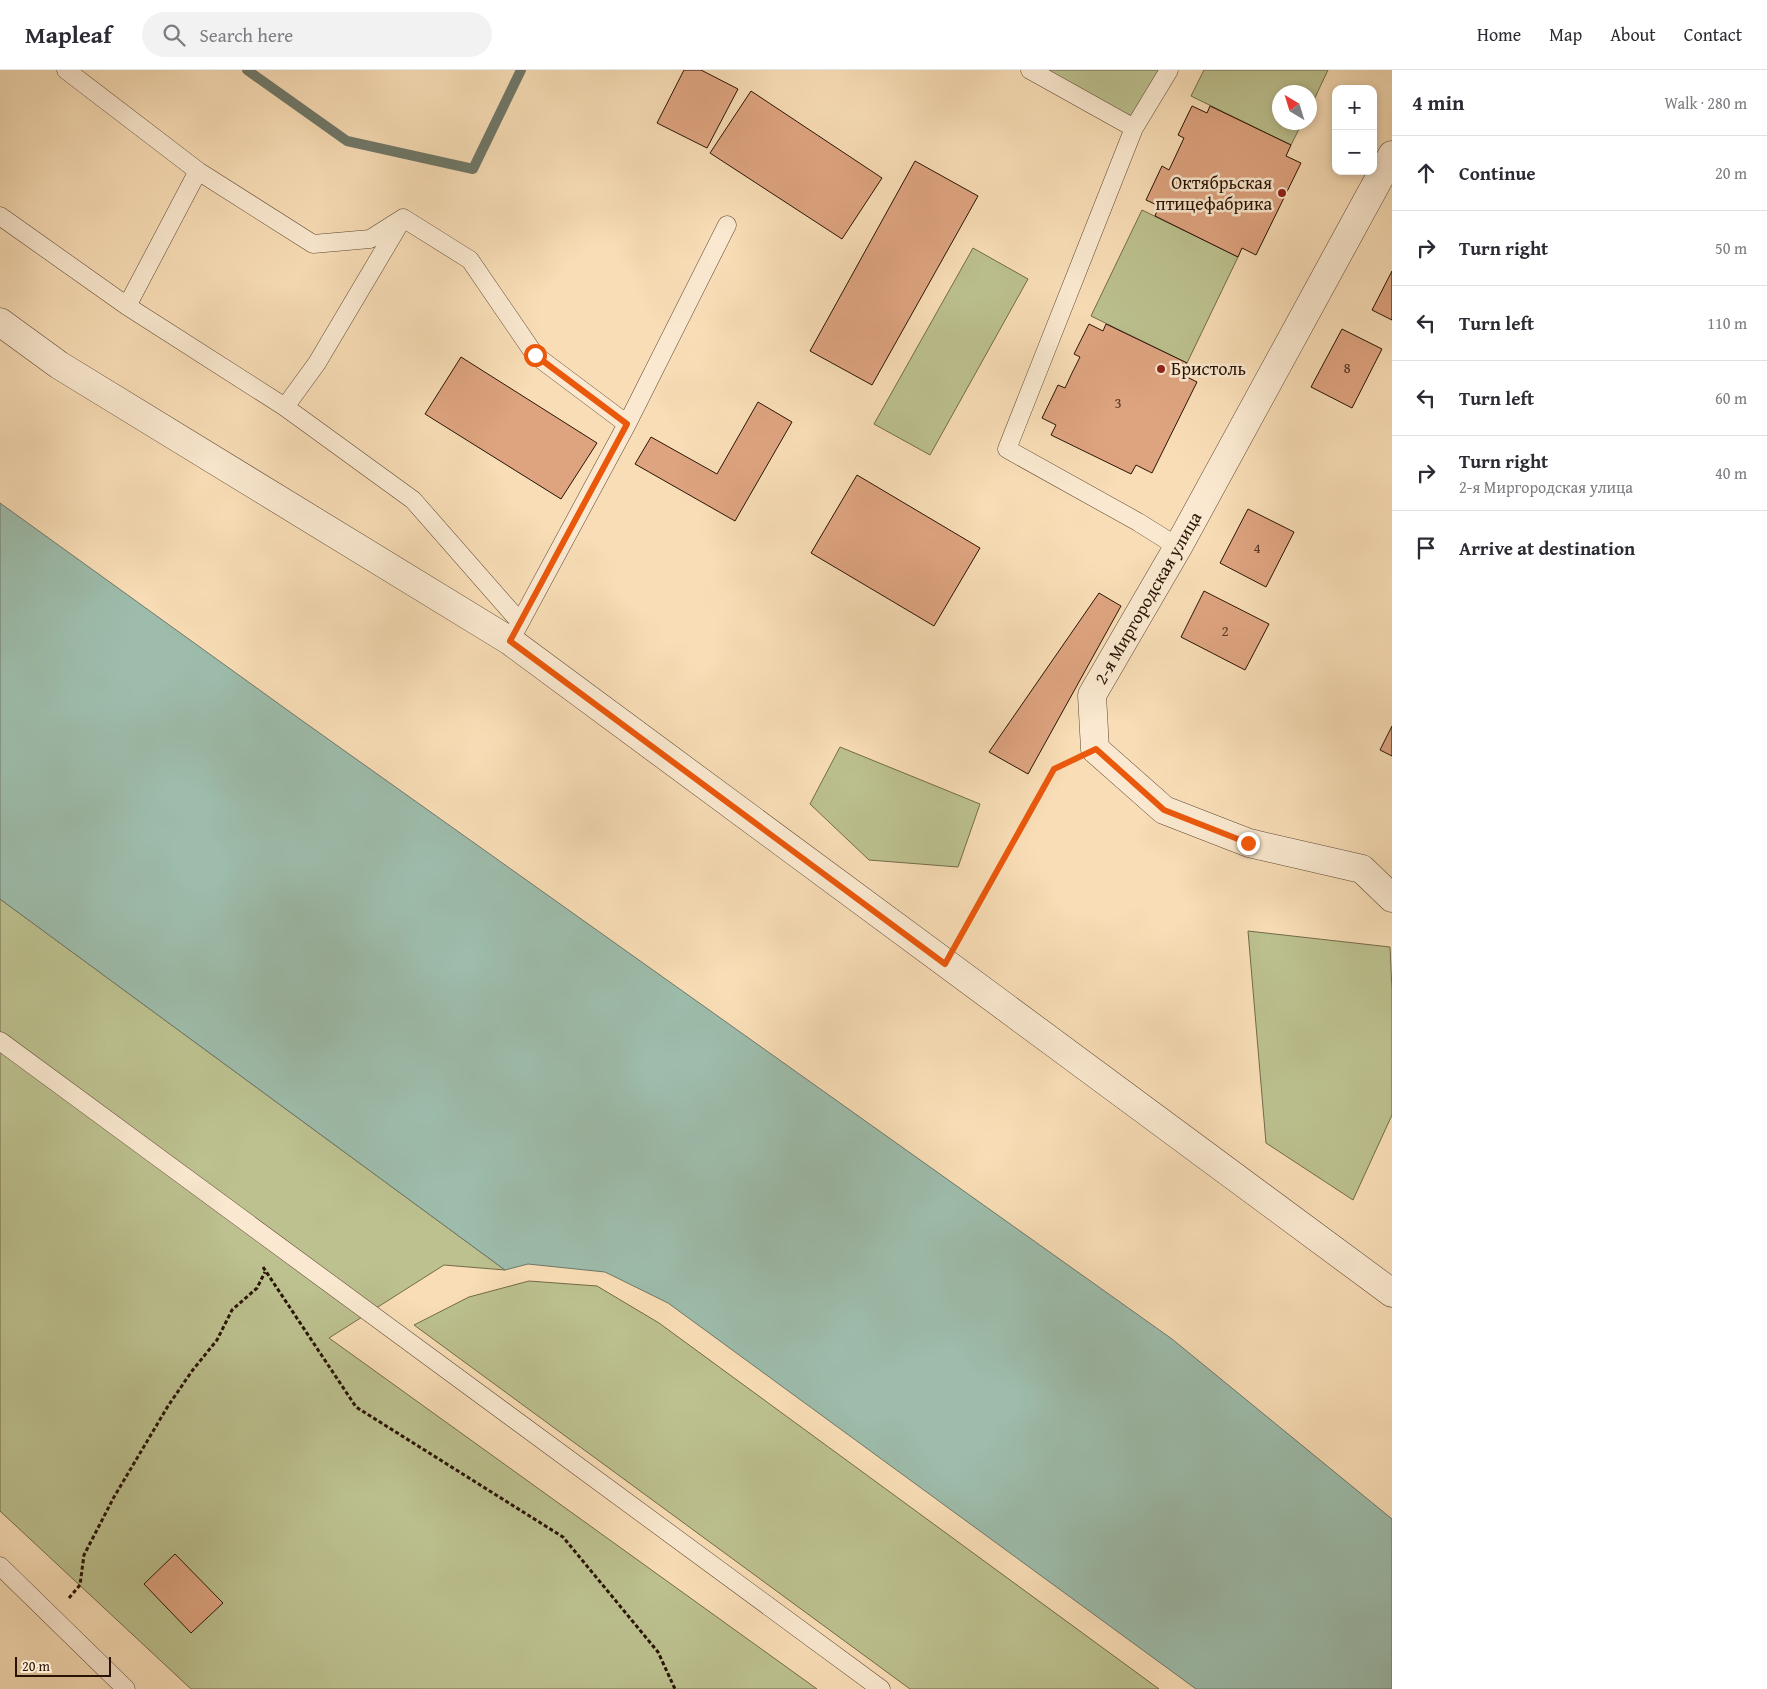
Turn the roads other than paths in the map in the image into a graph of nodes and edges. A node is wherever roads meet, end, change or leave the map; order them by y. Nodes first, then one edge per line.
1 (66, 70) edge
2 (1030, 70) edge
3 (1169, 70) edge
4 (1134, 128) junction
5 (1392, 155) edge
6 (198, 171) junction
7 (0, 216) edge
8 (402, 218) junction
9 (727, 225) dead end
10 (128, 306) junction
11 (0, 322) edge
12 (285, 407) junction
13 (627, 424) junction
14 (1178, 547) junction
15 (515, 631) junction
16 (1392, 898) edge
17 (0, 1041) edge
18 (1392, 1293) edge
19 (0, 1566) edge
20 (126, 1689) edge
21 (881, 1689) edge

1 - 6 lane
2 - 4 lane
3 - 4 lane
4 - 14 lane
5 - 14 street, 2-я Миргородская улица
6 - 8 lane
6 - 10 lane
7 - 10 lane
8 - 12 lane
8 - 13 lane
9 - 13 lane
10 - 12 lane
11 - 15 street
12 - 15 lane
13 - 15 lane
14 - 16 street, 2-я Миргородская улица
15 - 18 street
17 - 21 lane
19 - 20 lane

